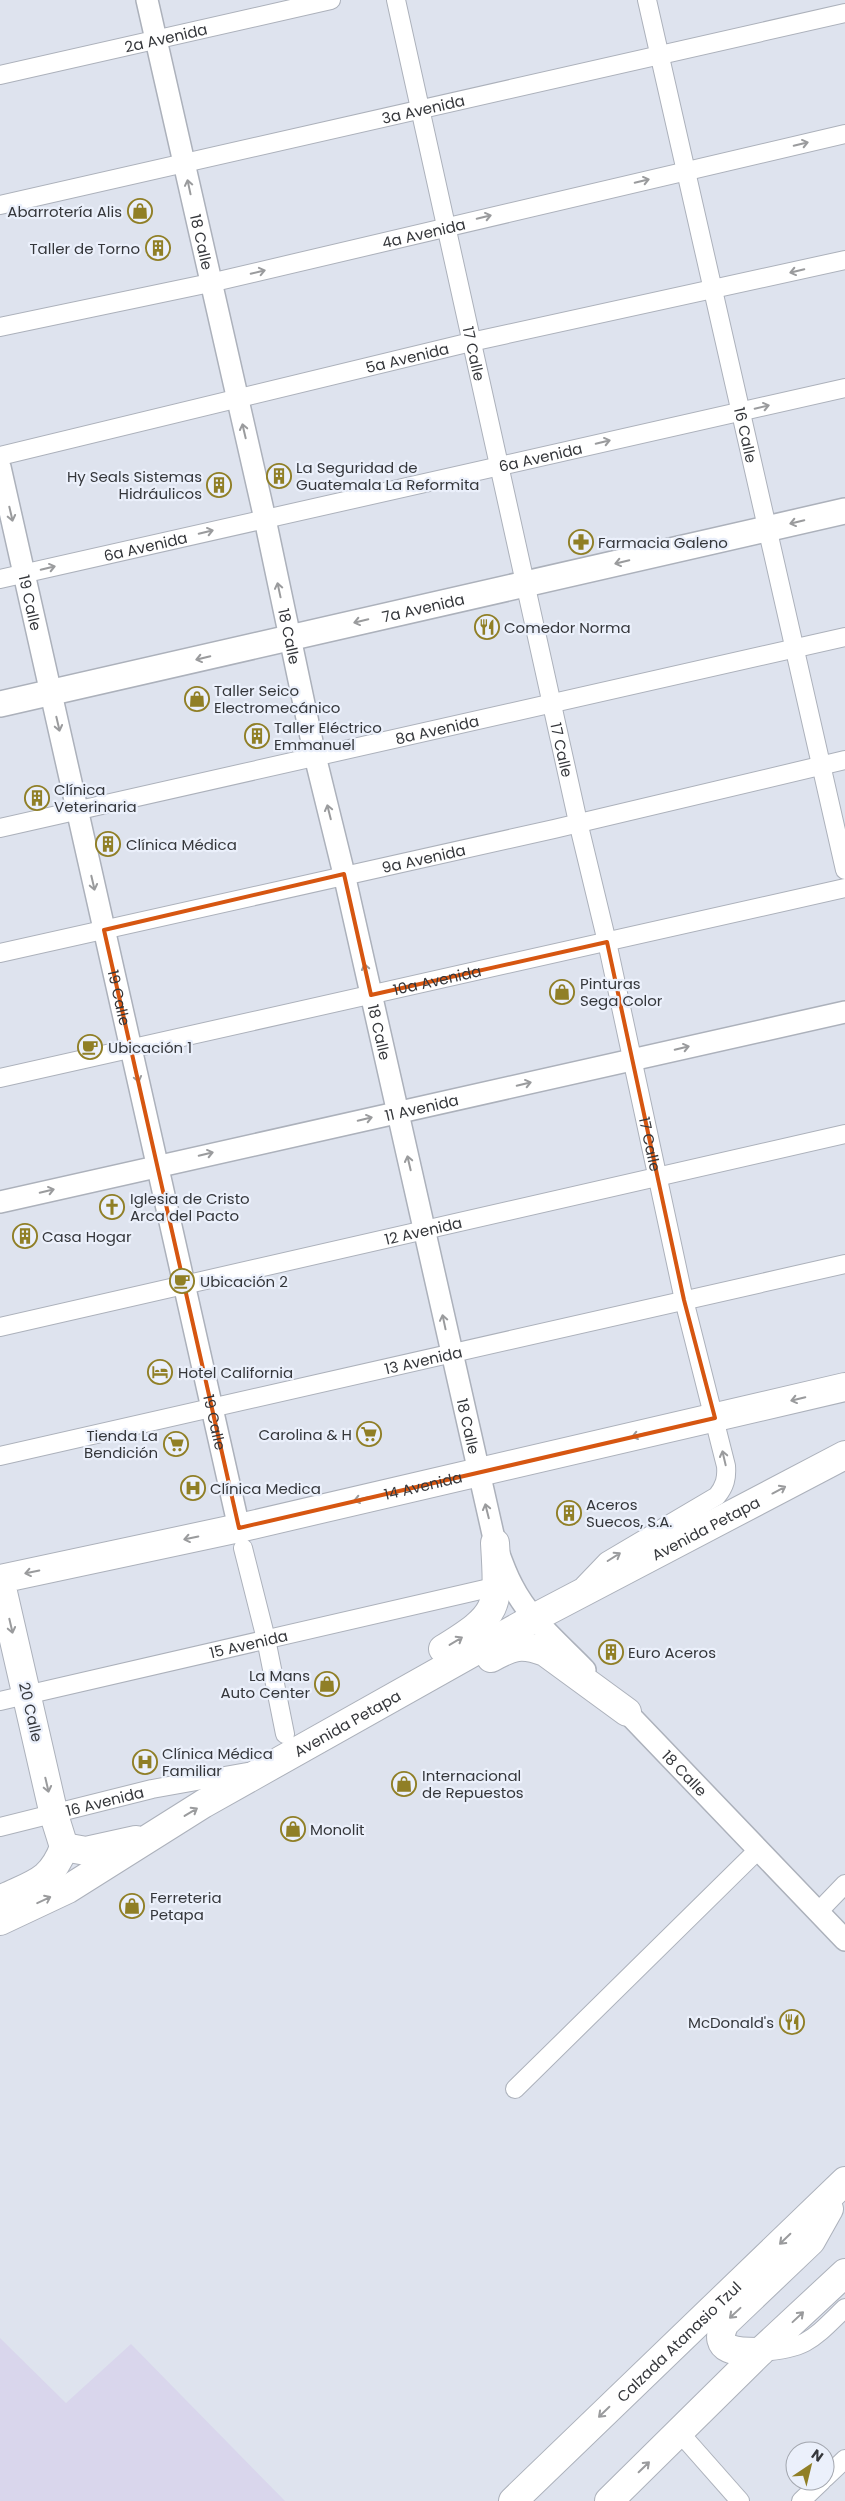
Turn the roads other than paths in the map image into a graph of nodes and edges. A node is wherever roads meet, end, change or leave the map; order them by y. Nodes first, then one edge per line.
1 (147, 0) edge
2 (331, 0) edge
3 (396, 0) edge
4 (647, 0) edge
5 (845, 13) edge
6 (156, 40) junction
7 (660, 56) junction
8 (0, 75) edge
9 (420, 110) junction
10 (845, 134) edge
11 (184, 164) junction
12 (686, 171) junction
13 (0, 205) edge
14 (446, 226) junction
15 (845, 260) edge
16 (210, 283) junction
17 (712, 290) junction
18 (0, 327) edge
19 (471, 342) junction
20 (845, 388) edge
21 (237, 398) junction
22 (740, 411) junction
23 (0, 456) edge
24 (499, 466) junction
25 (0, 467) edge
26 (845, 511) edge
27 (265, 519) junction
28 (767, 529) junction
29 (24, 573) junction
30 (0, 579) edge
31 (526, 584) junction
32 (289, 638) junction
33 (845, 638) edge
34 (795, 649) junction
35 (51, 693) junction
36 (0, 704) edge
37 (552, 704) junction
38 (315, 756) junction
39 (845, 760) edge
40 (821, 765) junction
41 (77, 811) junction
42 (578, 822) junction
43 (0, 828) edge
44 (845, 870) edge
45 (344, 874) junction
46 (845, 888) edge
47 (104, 930) junction
48 (607, 942) junction
49 (0, 953) edge
50 (371, 994) junction
51 (845, 1012) edge
52 (130, 1048) junction
53 (631, 1060) junction
54 (0, 1078) edge
55 (397, 1112) junction
56 (845, 1134) edge
57 (159, 1165) junction
58 (657, 1177) junction
59 (0, 1202) edge
60 (424, 1230) junction
61 (845, 1264) edge
62 (184, 1286) junction
63 (684, 1300) junction
64 (0, 1327) edge
65 (451, 1353) junction
66 (845, 1387) edge
67 (212, 1408) junction
68 (715, 1418) junction
69 (845, 1455) edge
70 (0, 1456) edge
71 (478, 1472) junction
72 (717, 1496) joint
73 (241, 1538) junction
74 (495, 1543) junction
75 (0, 1578) edge
76 (498, 1586) junction
77 (566, 1603) junction
78 (534, 1618) junction
79 (266, 1639) junction
80 (27, 1694) junction
81 (0, 1700) edge
82 (627, 1712) junction
83 (293, 1741) junction
84 (268, 1768) junction
85 (54, 1815) junction
86 (0, 1827) edge
87 (149, 1836) junction
88 (64, 1846) junction
89 (759, 1849) junction
90 (845, 1884) edge
91 (0, 1900) edge
92 (819, 1911) junction
93 (0, 1921) edge
94 (845, 1940) edge
95 (515, 2089) dead end
96 (844, 2182) edge
97 (845, 2273) edge
98 (845, 2308) edge
99 (760, 2352) junction
100 (680, 2433) junction
101 (845, 2459) edge
102 (835, 2468) edge
103 (812, 2491) edge
104 (512, 2501) edge
105 (608, 2501) edge
106 (740, 2501) edge
107 (801, 2501) edge

1 - 6 street, 18 Calle
2 - 6 street, 2a Avenida
3 - 9 street, 17 Calle
4 - 7 street, 16 Calle
5 - 7 street, 3a Avenida
6 - 8 street, 2a Avenida
6 - 11 street, 18 Calle
7 - 9 street, 3a Avenida
7 - 12 street, 16 Calle
9 - 11 street, 3a Avenida
9 - 14 street, 17 Calle
12 -> 10 street, 4a Avenida
11 - 13 street, 3a Avenida
16 -> 11 street, 18 Calle
14 -> 12 street, 4a Avenida
12 - 17 street, 16 Calle
16 -> 14 street, 4a Avenida
14 - 19 street, 17 Calle
15 -> 17 street, 5a Avenida
16 - 18 street, 4a Avenida
16 - 21 street, 18 Calle
17 - 19 street, 5a Avenida
17 - 22 street, 16 Calle
19 - 21 street, 5a Avenida
19 - 24 street, 17 Calle
22 -> 20 street, 6a Avenida
21 - 23 street, 5a Avenida
27 -> 21 street, 18 Calle
24 -> 22 street, 6a Avenida
22 - 28 street, 16 Calle
24 - 27 street, 6a Avenida
24 - 31 street, 17 Calle
25 -> 29 street, 19 Calle
26 -> 28 main road, 7a Avenida
29 -> 27 street, 6a Avenida
32 -> 27 street, 18 Calle
28 -> 31 main road, 7a Avenida
28 - 34 street, 16 Calle
29 - 30 street, 6a Avenida
29 - 35 street, 19 Calle
31 -> 32 main road, 7a Avenida
31 - 37 street, 17 Calle
32 -> 35 main road, 7a Avenida
32 - 38 street, 18 Calle
33 - 34 street, 8a Avenida
34 - 37 street, 8a Avenida
34 - 40 street, 16 Calle
35 - 36 main road, 7a Avenida
35 -> 41 street, 19 Calle
37 - 38 street, 8a Avenida
37 - 42 street, 17 Calle
38 - 41 street, 8a Avenida
45 -> 38 street, 18 Calle
39 - 40 street, 9a Avenida
40 - 42 street, 9a Avenida
40 - 44 street, 16 Calle
41 - 43 street, 8a Avenida
41 -> 47 street, 19 Calle
42 - 45 street, 9a Avenida
42 - 48 street, 17 Calle
45 - 47 street, 9a Avenida
50 -> 45 street, 18 Calle
46 - 48 street, 10a Avenida
47 - 49 street, 9a Avenida
47 - 52 street, 19 Calle
48 - 50 street, 10a Avenida
48 - 53 street, 17 Calle
50 - 52 street, 10a Avenida
50 - 55 street, 18 Calle
53 -> 51 street, 11 Avenida
52 - 54 street, 10a Avenida
52 -> 57 street, 19 Calle
55 -> 53 street, 11 Avenida
53 - 58 street, 17 Calle
57 -> 55 street, 11 Avenida
60 -> 55 street, 18 Calle
56 - 58 street, 12 Avenida
59 -> 57 street, 11 Avenida
57 - 62 street, 19 Calle
58 - 60 street, 12 Avenida
58 - 63 street, 17 Calle
60 - 62 street, 12 Avenida
65 -> 60 street, 18 Calle
61 - 63 street, 13 Avenida
62 - 64 street, 12 Avenida
62 - 67 street, 19 Calle
63 - 65 street, 13 Avenida
63 - 68 street, 17 Calle
65 - 67 street, 13 Avenida
65 - 71 street, 18 Calle
66 -> 68 main road, 14 Avenida
67 - 70 street, 13 Avenida
67 - 73 street, 19 Calle
68 -> 71 main road, 14 Avenida
72 -> 68 street, 17 Calle
77 -> 69 main road, Avenida Petapa
71 -> 73 main road, 14 Avenida
74 -> 71 street, 18 Calle
77 -> 72 street, Avenida Petapa
73 -> 75 main road, 14 Avenida
73 - 79 street, 19 Calle
74 - 76 main road
74 - 78 street, 18 Calle
75 -> 80 main road, 20 Calle
76 - 79 street, 15 Avenida
83 -> 76 main road
77 - 78 main road, Avenida Petapa
78 - 82 street, 18 Calle
78 - 83 main road, Avenida Petapa
79 - 80 street, 15 Avenida
79 - 83 street, 19 Calle
80 - 81 street, 15 Avenida
80 -> 85 main road, 20 Calle
82 - 83 main road
82 - 89 street, 18 Calle
83 - 84 main road, Avenida Petapa
84 - 85 street, 16 Avenida
87 -> 84 main road, Avenida Petapa
85 - 86 street, 16 Avenida
85 - 88 main road, 20 Calle
87 - 88 main road
93 -> 87 main road, Avenida Petapa
88 - 91 main road
89 - 92 street, 18 Calle
89 - 95 street
90 - 92 street
92 - 94 street, 18 Calle
96 -> 99 main road
96 -> 104 main road, Calzada Atanasio Tzul
99 -> 97 main road
98 - 99 street
99 - 100 main road
105 -> 100 main road
100 - 106 street
101 - 102 street
103 - 107 street

